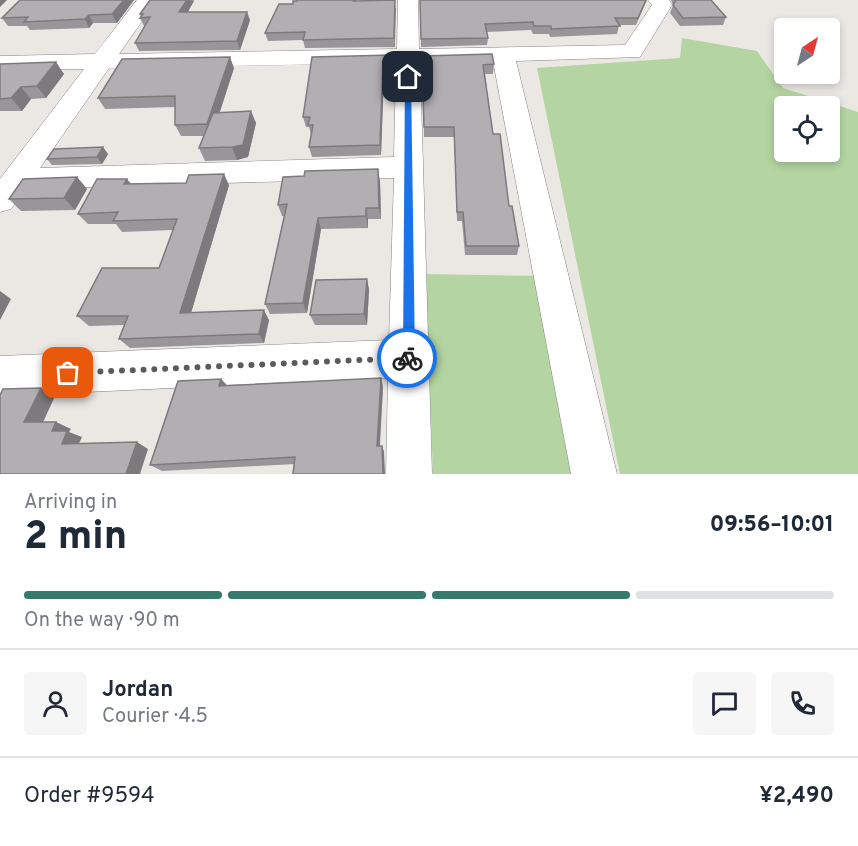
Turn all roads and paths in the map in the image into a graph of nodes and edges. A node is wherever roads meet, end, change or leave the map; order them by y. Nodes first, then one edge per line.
1 (147, 0) edge
2 (408, 0) edge
3 (658, 0) edge
4 (407, 55) junction
5 (503, 55) junction
6 (102, 60) junction
7 (0, 63) edge
8 (408, 167) junction
9 (8, 190) edge
10 (409, 358) junction
11 (0, 376) edge
12 (409, 474) edge
13 (594, 474) edge

1 - 6 street
2 - 4 street
3 - 5 street
4 - 5 street
4 - 6 street
4 - 8 street
5 - 13 street
6 - 7 street
6 - 9 street
8 - 9 street
8 - 10 street
10 - 11 street
10 - 12 street

